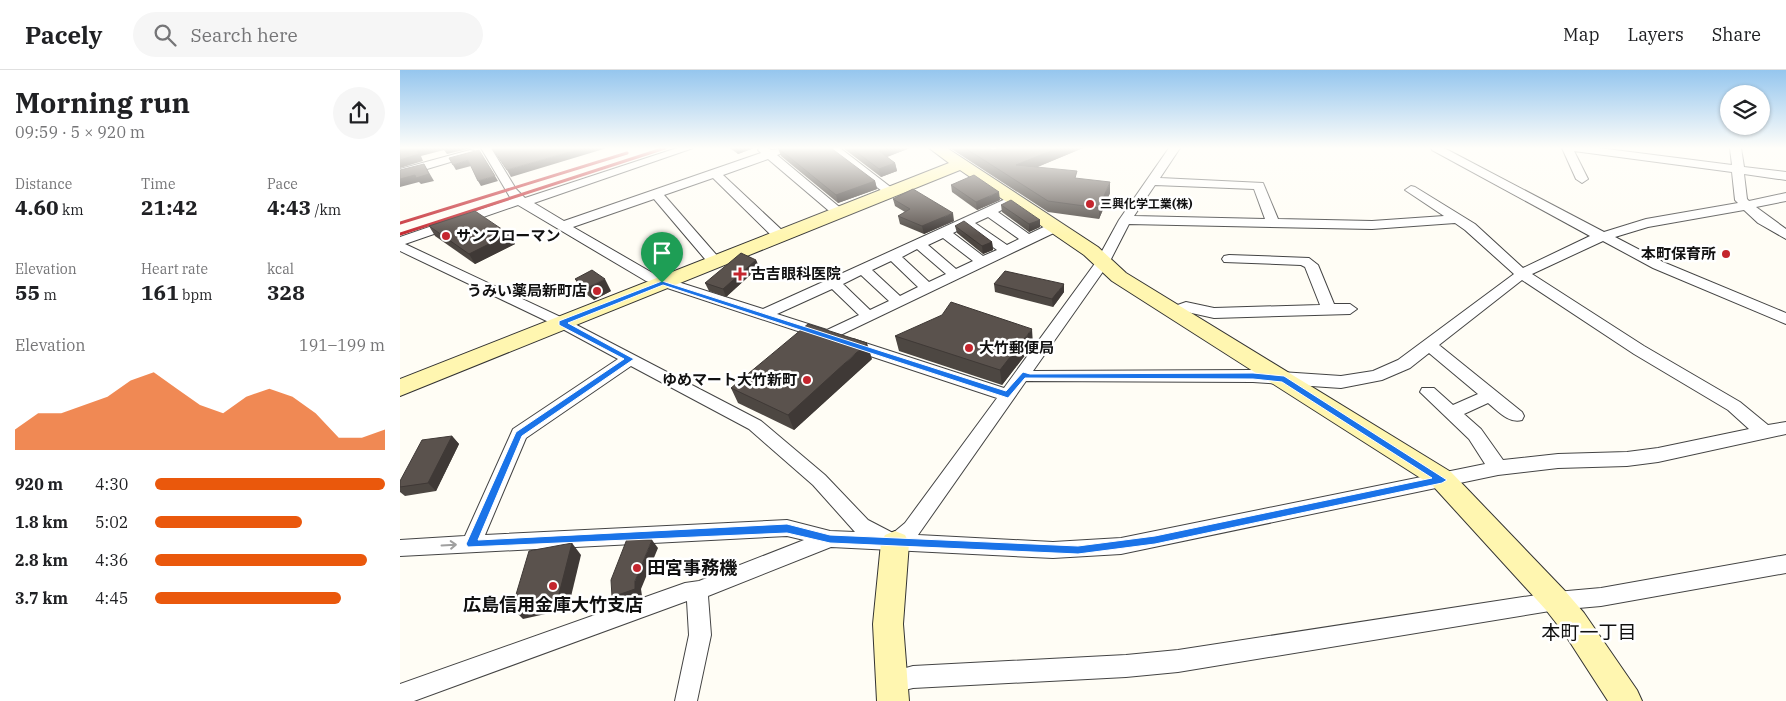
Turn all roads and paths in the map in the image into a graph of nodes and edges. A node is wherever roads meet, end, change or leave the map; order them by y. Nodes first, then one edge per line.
1 (503, 177) edge
2 (596, 177) edge
3 (701, 177) edge
4 (719, 177) edge
5 (796, 177) edge
6 (872, 177) edge
7 (927, 177) edge
8 (981, 177) edge
9 (1153, 177) edge
10 (1491, 177) edge
11 (1738, 177) edge
12 (1151, 181) junction
13 (1411, 190) dead end
14 (891, 192) junction
15 (656, 193) junction
16 (1786, 197) edge
17 (1014, 200) junction
18 (521, 202) junction
19 (1745, 205) junction
20 (990, 212) junction
21 (838, 213) junction
22 (1458, 219) junction
23 (1125, 220) junction
24 (966, 222) junction
25 (1273, 223) junction
26 (563, 226) junction
27 (1055, 227) junction
28 (944, 232) junction
29 (1786, 235) edge
30 (780, 236) junction
31 (1604, 236) junction
32 (1028, 240) junction
33 (400, 241) edge
34 (918, 243) junction
35 (400, 246) edge
36 (1006, 250) junction
37 (892, 256) junction
38 (1228, 259) dead end
39 (715, 262) junction
40 (982, 262) junction
41 (1102, 263) junction
42 (862, 269) junction
43 (1522, 274) junction
44 (955, 275) junction
45 (832, 281) junction
46 (662, 283) junction
47 (928, 288) junction
48 (898, 302) junction
49 (1328, 309) junction
50 (1350, 309) dead end
51 (1174, 311) junction
52 (763, 315) junction
53 (868, 316) junction
54 (1786, 320) edge
55 (562, 323) junction
56 (828, 336) junction
57 (1429, 345) junction
58 (630, 359) junction
59 (1023, 375) junction
60 (1284, 379) junction
61 (400, 388) edge
62 (1428, 392) dead end
63 (1008, 395) junction
64 (1490, 395) junction
65 (1451, 413) junction
66 (1516, 416) dead end
67 (1786, 428) edge
68 (1765, 433) junction
69 (1498, 468) junction
70 (1442, 480) junction
71 (830, 539) junction
72 (895, 543) junction
73 (471, 544) junction
74 (400, 548) edge
75 (1786, 564) edge
76 (699, 590) junction
77 (1556, 601) junction
78 (893, 691) edge
79 (400, 695) edge
80 (686, 701) edge
81 (1626, 701) edge

1 - 18 street
2 - 18 street
3 - 15 street
4 - 30 street
5 - 21 street
6 - 14 street
7 - 14 street
8 - 17 street
9 - 12 street
10 - 31 street
11 - 19 street
12 - 23 street
12 - 25 street
13 - 22 street
14 - 21 street
15 - 26 street
15 - 39 street
16 - 19 street
17 - 20 street
17 - 27 street
18 - 26 street
18 - 33 street
19 - 29 street
19 - 31 street
20 - 24 street
20 - 32 street
21 - 30 street
22 - 25 street
22 - 43 street
23 - 25 street
23 - 41 street
24 - 28 street
24 - 36 street
26 - 46 street
27 - 32 street
27 - 41 street
28 - 34 street
28 - 40 street
30 - 39 street
31 - 43 street
31 - 54 street
32 - 36 street
34 - 37 street
34 - 44 street
35 - 55 street
36 - 40 street
37 - 42 street
37 - 47 street
38 - 49 street
39 - 46 street
40 - 44 street
41 - 51 street
41 - 59 street
42 - 45 street
42 - 48 street
43 - 57 street
43 - 68 street
44 - 47 street
45 - 52 street
45 - 53 street
46 - 52 street
46 - 55 street
47 - 48 street
48 - 53 street
49 - 50 street
49 - 51 street
51 - 60 street
52 - 56 street
53 - 56 street
55 - 58 street
55 - 61 street
56 - 63 street
57 - 60 street
57 - 64 street
58 - 72 street
58 - 73 street
59 - 60 street
59 - 63 street
60 - 70 street
62 - 65 street
63 - 72 street
64 - 65 street
64 - 66 street
65 - 69 street
67 - 68 street
68 - 69 street
69 - 70 street
70 - 72 street
70 - 77 street
71 - 72 street
71 - 73 street
71 - 76 street
72 - 78 street
74 -> 73 street
75 - 77 street
76 - 79 street
76 - 80 street
77 - 78 street
77 - 81 street

